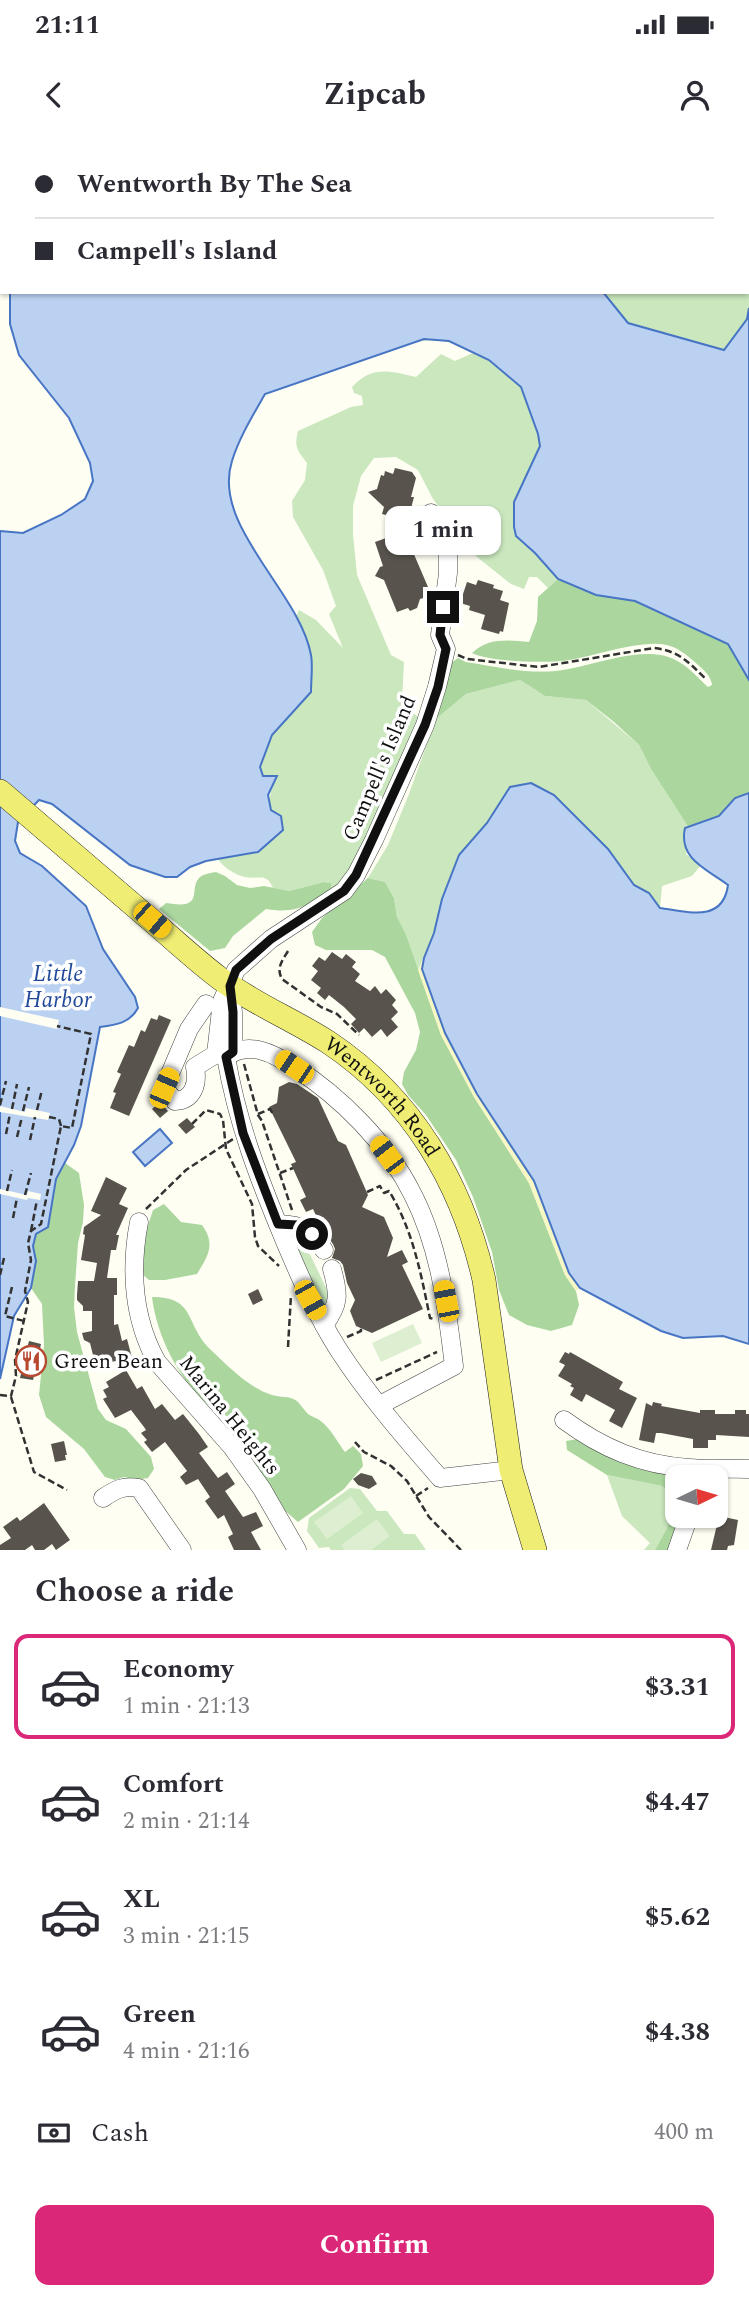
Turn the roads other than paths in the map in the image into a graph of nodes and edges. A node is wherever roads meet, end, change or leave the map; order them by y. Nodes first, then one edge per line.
1 (431, 513) dead end
2 (0, 790) edge
3 (230, 986) junction
4 (206, 1004) dead end
5 (229, 1053) junction
6 (173, 1066) junction
7 (195, 1067) junction
8 (139, 1222) road end
9 (278, 1224) junction
10 (324, 1250) dead end
11 (332, 1269) dead end
12 (324, 1325) junction
13 (380, 1405) junction
14 (564, 1420) dead end
15 (665, 1466) edge
16 (749, 1469) edge
17 (510, 1470) junction
18 (728, 1470) edge
19 (103, 1498) dead end
20 (685, 1528) edge
21 (182, 1550) edge
22 (297, 1550) edge
23 (535, 1550) edge
24 (677, 1550) edge

1 - 3 street, Campell's Island
2 - 3 main road, Wentworth Road
3 - 5 street
3 - 17 main road, Wentworth Road
4 - 6 street
5 - 7 street
5 - 9 street
5 - 13 street
6 - 7 street
6 - 7 street
8 - 22 street, Marina Heights
9 - 10 street
9 - 12 street
11 - 12 street
12 - 13 street
13 - 17 street
14 - 15 street
16 - 18 street
17 - 23 main road, Wentworth Road
19 - 21 street
20 - 24 street

